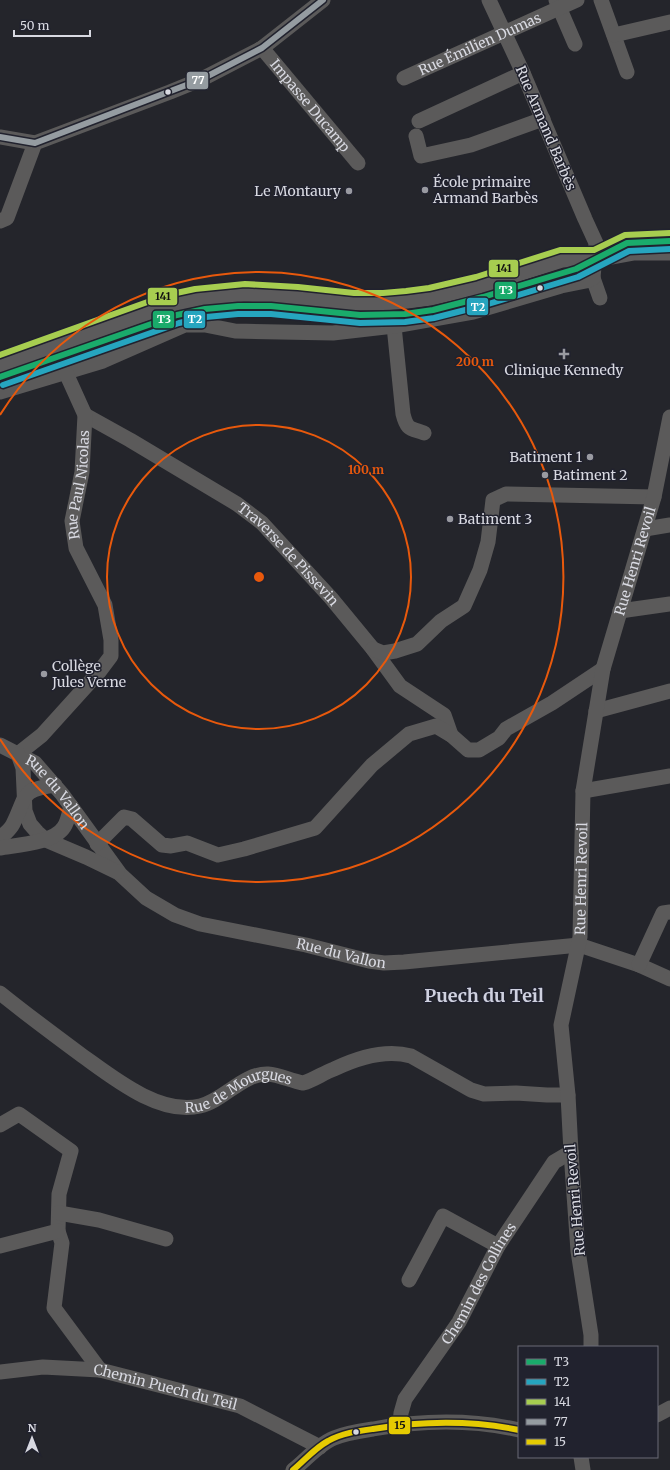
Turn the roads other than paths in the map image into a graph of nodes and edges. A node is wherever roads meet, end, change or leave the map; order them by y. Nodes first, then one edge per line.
1 (323, 0) edge
2 (489, 0) edge
3 (577, 0) edge
4 (601, 0) edge
5 (558, 4) edge
6 (670, 22) edge
7 (504, 32) junction
8 (614, 35) junction
9 (575, 44) dead end
10 (262, 48) junction
11 (627, 72) dead end
12 (523, 73) junction
13 (404, 78) dead end
14 (543, 119) junction
15 (420, 121) dead end
16 (416, 136) dead end
17 (0, 137) edge
18 (35, 143) junction
19 (358, 163) dead end
20 (0, 221) edge
21 (670, 241) edge
22 (670, 251) edge
23 (596, 258) junction
24 (593, 278) junction
25 (600, 298) dead end
26 (394, 326) junction
27 (0, 363) edge
28 (66, 373) junction
29 (0, 392) edge
30 (85, 415) junction
31 (670, 417) edge
32 (424, 433) dead end
33 (654, 497) junction
34 (670, 525) edge
35 (645, 529) junction
36 (670, 604) edge
37 (620, 611) junction
38 (373, 649) junction
39 (603, 669) junction
40 (670, 691) edge
41 (596, 711) junction
42 (42, 735) junction
43 (450, 735) junction
44 (0, 745) edge
45 (18, 754) junction
46 (35, 763) junction
47 (670, 776) edge
48 (55, 785) junction
49 (584, 791) junction
50 (24, 796) junction
51 (71, 806) junction
52 (0, 839) edge
53 (46, 840) junction
54 (97, 844) junction
55 (0, 848) edge
56 (120, 874) junction
57 (670, 912) edge
58 (578, 945) junction
59 (639, 965) junction
60 (670, 979) edge
61 (0, 993) edge
62 (568, 1095) junction
63 (0, 1125) edge
64 (571, 1152) junction
65 (59, 1213) junction
66 (58, 1231) junction
67 (166, 1239) dead end
68 (0, 1246) edge
69 (498, 1246) junction
70 (409, 1280) dead end
71 (591, 1346) edge
72 (100, 1370) junction
73 (0, 1372) edge
74 (670, 1408) edge
75 (658, 1414) edge
76 (400, 1424) junction
77 (518, 1430) edge
78 (320, 1447) junction
79 (581, 1458) edge
80 (293, 1470) edge
81 (583, 1470) edge

1 - 10 street
2 - 7 street, Rue Armand Barbès
3 - 5 street, Rue Émilien Dumas
4 - 8 street
5 - 7 street, Rue Émilien Dumas
5 - 9 street
6 - 8 street
7 - 12 street, Rue Armand Barbès
7 - 13 street, Rue Émilien Dumas
8 - 11 street
10 - 18 street
10 - 19 street, Impasse Ducamp
12 - 14 street, Rue Armand Barbès
12 - 15 street
14 - 16 street
14 - 23 street, Rue Armand Barbès
17 - 18 street
18 - 20 street
21 - 23 main road
22 - 23 main road
23 - 24 street, Rue Armand Barbès
23 - 27 main road
24 - 25 street
24 - 26 street
26 - 28 street
26 - 32 street
28 - 29 street
28 - 30 street, Rue Paul Nicolas
30 - 38 street, Traverse de Pissevin
30 - 42 street, Rue Paul Nicolas
31 - 33 street, Rue Henri Revoil
33 - 35 street, Rue Henri Revoil
33 - 38 street
34 - 35 street
35 - 37 street, Rue Henri Revoil
36 - 37 street
37 - 39 street, Rue Henri Revoil
38 - 43 street, Traverse de Pissevin
39 - 41 street, Rue Henri Revoil
39 - 43 street
40 - 41 street
41 - 49 street, Rue Henri Revoil
42 - 45 street, Rue Paul Nicolas
42 - 46 street, Rue Paul Nicolas
43 - 54 street
44 - 45 street, Rue du Vallon
45 - 46 street, Rue du Vallon
45 - 50 street, Rue du Vallon
46 - 48 street, Rue du Vallon
47 - 49 street
48 - 50 street
48 - 51 street, Rue du Vallon
49 - 58 street, Rue Henri Revoil
50 - 52 street
50 - 53 street, Rue du Vallon
51 - 53 street
51 - 54 street, Rue du Vallon
53 - 55 street
53 - 56 street, Rue du Vallon
54 - 56 street, Rue du Vallon
56 - 58 street, Rue du Vallon
57 - 59 street
58 - 59 street
58 - 62 street, Rue Henri Revoil
59 - 60 street
61 - 62 street, Rue de Mourgues
62 - 64 street, Rue Henri Revoil
63 - 65 street
64 - 69 street, Chemin des Collines
64 - 71 street, Rue Henri Revoil
65 - 66 street
65 - 67 street
66 - 68 street
66 - 72 street
69 - 70 street
69 - 76 street, Chemin des Collines
72 - 73 street, Chemin Puech du Teil
72 - 78 street, Chemin Puech du Teil
74 - 75 street
76 - 77 street
76 - 78 street
78 - 80 street
79 - 81 street

